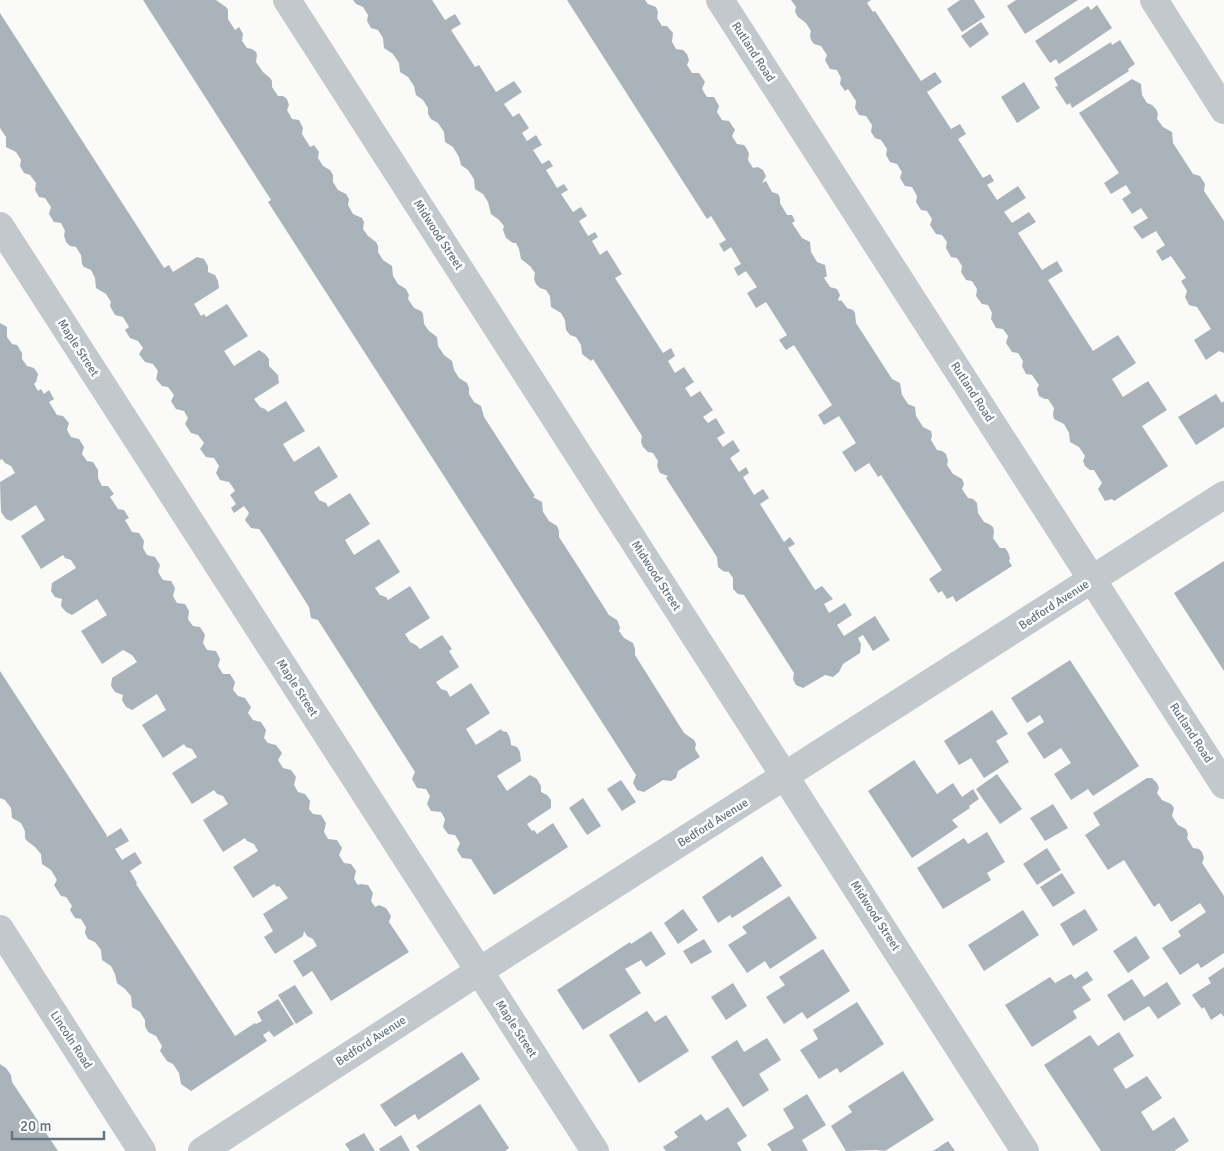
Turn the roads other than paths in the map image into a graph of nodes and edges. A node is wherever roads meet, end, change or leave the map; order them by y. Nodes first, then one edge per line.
1 (287, 0) edge
2 (720, 0) edge
3 (1154, 0) edge
4 (1224, 110) edge
5 (0, 226) edge
6 (1224, 495) edge
7 (1092, 580) junction
8 (785, 777) junction
9 (1224, 785) edge
10 (0, 929) edge
11 (479, 971) junction
12 (142, 1151) edge
13 (202, 1151) edge
14 (595, 1151) edge
15 (1025, 1151) edge

1 - 8 street, Midwood Street
2 - 7 street, Rutland Road
3 - 4 street
5 - 11 street, Maple Street
6 - 7 street, Bedford Avenue
7 - 8 street, Bedford Avenue
7 - 9 street, Rutland Road
8 - 11 street, Bedford Avenue
8 - 15 street, Midwood Street
10 - 12 street, Lincoln Road
11 - 13 street, Bedford Avenue
11 - 14 street, Maple Street

